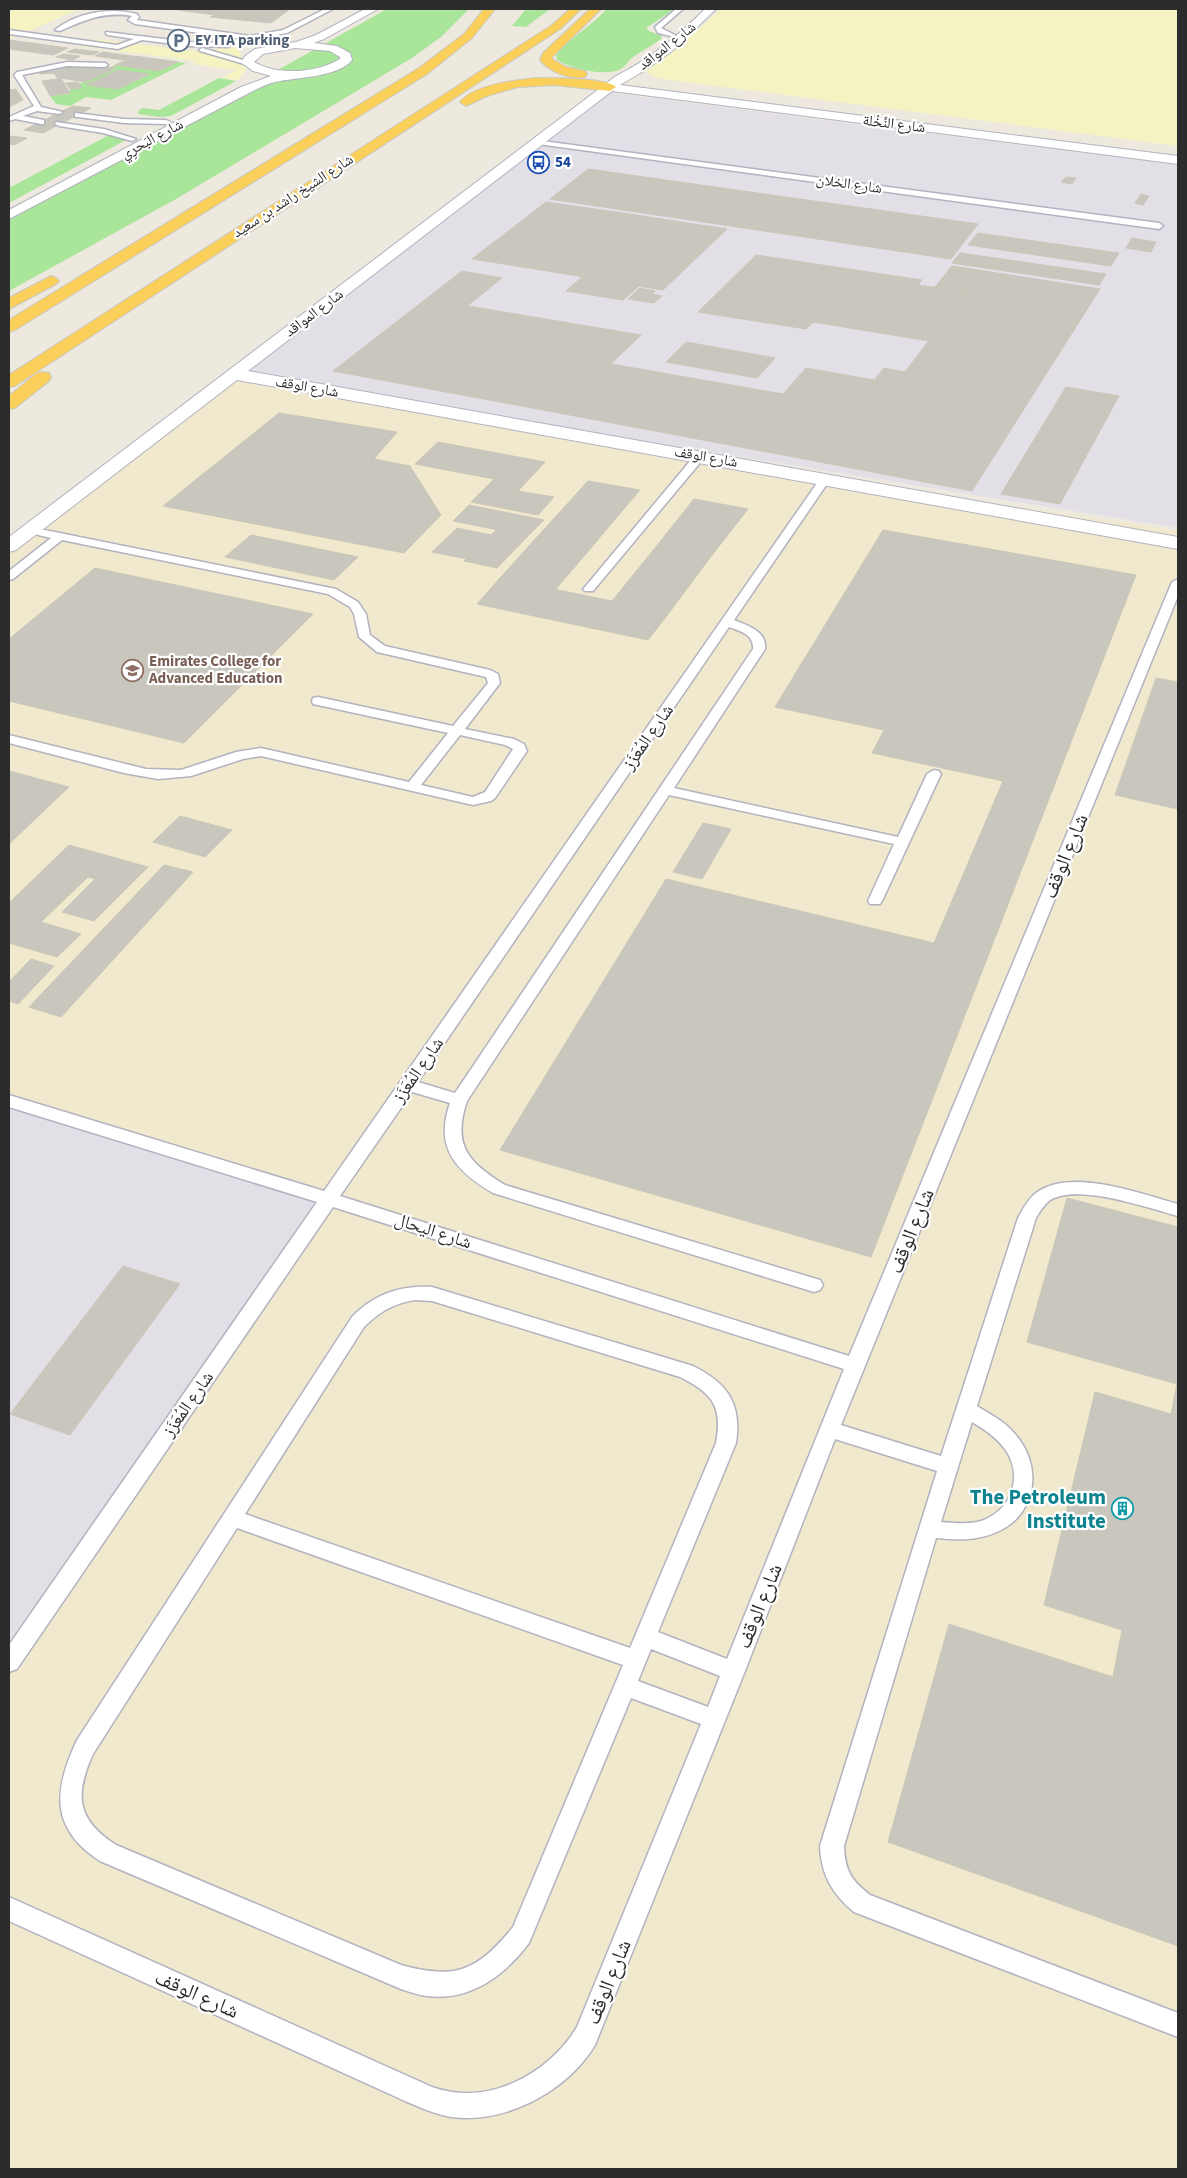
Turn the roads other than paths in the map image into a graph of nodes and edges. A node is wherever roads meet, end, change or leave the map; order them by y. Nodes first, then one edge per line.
1 (330, 9) edge
2 (371, 9) edge
3 (490, 9) edge
4 (576, 9) edge
5 (596, 9) edge
6 (680, 9) edge
7 (703, 9) edge
8 (711, 9) edge
9 (386, 12) dead end
10 (58, 30) dead end
11 (9, 32) edge
12 (108, 34) dead end
13 (673, 36) junction
14 (141, 38) junction
15 (189, 44) junction
16 (342, 44) junction
17 (236, 45) dead end
18 (289, 45) junction
19 (249, 46) dead end
20 (105, 65) dead end
21 (250, 65) junction
22 (299, 73) junction
23 (615, 83) junction
24 (36, 108) junction
25 (454, 111) dead end
26 (59, 112) dead end
27 (78, 115) dead end
28 (12, 118) edge
29 (41, 122) dead end
30 (166, 122) junction
31 (59, 124) dead end
32 (132, 139) junction
33 (538, 142) junction
34 (1178, 150) edge
35 (286, 155) junction
36 (1178, 160) edge
37 (364, 167) dead end
38 (314, 182) junction
39 (9, 214) edge
40 (1159, 226) dead end
41 (95, 257) dead end
42 (61, 276) dead end
43 (9, 304) edge
44 (108, 316) junction
45 (9, 327) edge
46 (234, 374) junction
47 (9, 382) edge
48 (9, 404) edge
49 (700, 456) junction
50 (826, 478) junction
51 (30, 530) junction
52 (60, 536) junction
53 (1178, 543) edge
54 (9, 546) edge
55 (9, 578) edge
56 (1178, 582) edge
57 (589, 589) dead end
58 (728, 622) junction
59 (318, 701) dead end
60 (458, 730) junction
61 (9, 739) edge
62 (934, 774) dead end
63 (412, 787) junction
64 (665, 790) junction
65 (903, 842) junction
66 (875, 901) dead end
67 (408, 1085) junction
68 (459, 1100) junction
69 (9, 1101) edge
70 (329, 1199) junction
71 (1178, 1210) edge
72 (814, 1285) dead end
73 (855, 1365) junction
74 (966, 1409) junction
75 (830, 1429) junction
76 (948, 1466) junction
77 (232, 1518) junction
78 (929, 1529) junction
79 (645, 1637) junction
80 (636, 1660) junction
81 (9, 1662) edge
82 (734, 1671) junction
83 (625, 1686) junction
84 (714, 1719) junction
85 (9, 1910) edge
86 (1178, 2025) edge

1 - 10 lane
2 - 18 street
3 - 35 highway
4 - 38 highway, شارع الشيخ راشد بن سعيد
5 - 23 highway
6 - 13 lane
7 - 13 street, شارع المواقد
8 - 23 street, شارع المواقد
9 - 16 street
11 - 14 lane
12 - 14 lane
13 - 23 street, شارع المواقد
14 - 15 lane
15 - 17 lane
15 - 21 lane
16 - 18 street
16 - 22 street
18 - 19 lane
18 - 21 street, شارع البَحرِي
20 - 24 lane
21 - 22 street
21 - 30 street, شارع البَحرِي
22 - 39 street, شارع البَحرِي
23 - 25 highway
23 - 33 street, شارع المواقد
23 - 34 street, شارع النَّخْلة
23 - 36 street, شارع النَّخْلة
24 - 26 lane
24 - 28 lane
27 - 30 lane
28 - 29 lane
30 - 32 street, شارع البَحرِي
31 - 32 lane
32 - 39 street, شارع البَحرِي
33 - 40 lane, شارع الخلان
33 - 46 street, شارع المواقد
35 - 41 highway
35 - 45 highway
37 - 38 highway
38 - 44 highway, شارع الشيخ راشد بن سعيد
42 - 43 highway
44 - 47 highway, شارع الشيخ راشد بن سعيد
44 - 48 highway
46 - 49 street, شارع الوقف
46 - 51 street, شارع المواقد
49 - 50 street, شارع الوقف
49 - 57 lane
50 - 53 street, شارع الوقف
50 - 58 lane, شارع المُعَزَز
51 - 52 lane
51 - 54 street, شارع المواقد
52 - 55 lane
52 - 60 lane
56 - 73 lane, شارع الوقف
58 - 64 lane
58 - 67 lane, شارع المُعَزَز
59 - 60 lane
60 - 63 lane
60 - 63 lane
61 - 63 lane
62 - 65 lane
64 - 65 lane
64 - 68 lane
65 - 66 lane
67 - 68 lane
67 - 70 lane, شارع المُعَزَز
68 - 72 lane
69 - 70 lane, شارع اليحال
70 - 73 lane, شارع اليحال
70 - 81 lane, شارع المُعَزَز
71 - 74 lane
73 - 75 lane, شارع الوقف
74 - 76 lane
74 - 78 lane
75 - 76 lane
75 - 82 lane, شارع الوقف
76 - 78 lane
77 - 79 lane
77 - 80 lane
77 - 83 lane
78 - 86 lane
79 - 80 lane
79 - 82 lane
80 - 83 lane
82 - 84 lane, شارع الوقف
83 - 84 lane
84 - 85 lane, شارع الوقف

